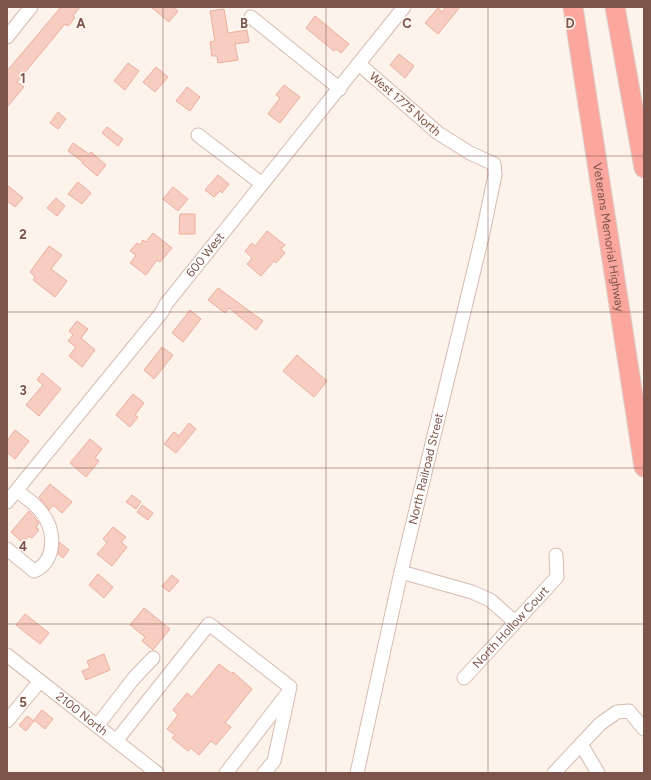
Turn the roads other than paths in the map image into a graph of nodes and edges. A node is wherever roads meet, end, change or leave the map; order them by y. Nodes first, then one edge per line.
1 (404, 7) edge
2 (573, 7) edge
3 (615, 7) edge
4 (26, 9) edge
5 (251, 17) dead end
6 (7, 37) edge
7 (359, 64) junction
8 (340, 89) junction
9 (198, 136) dead end
10 (494, 164) joint
11 (644, 168) edge
12 (262, 184) junction
13 (644, 467) edge
14 (17, 490) junction
15 (7, 502) edge
16 (7, 548) edge
17 (556, 556) dead end
18 (401, 572) junction
19 (515, 622) junction
20 (7, 655) edge
21 (154, 658) dead end
22 (464, 678) dead end
23 (40, 681) junction
24 (289, 692) junction
25 (7, 722) edge
26 (96, 726) junction
27 (644, 729) edge
28 (116, 741) junction
29 (581, 744) junction
30 (157, 773) edge
31 (226, 773) edge
32 (264, 773) edge
33 (357, 773) edge
34 (554, 773) edge
35 (598, 773) edge

1 - 7 street, 600 West
2 - 13 highway, Veterans Memorial Highway
3 - 11 highway
4 - 6 street
5 - 8 street
7 - 8 street, 600 West
7 - 10 street, West 1775 North
8 - 12 street, 600 West
9 - 12 street
10 - 18 street, North Railroad Street
12 - 14 street, 600 West
14 - 15 street, 600 West
14 - 16 street
17 - 19 street, North Hollow Court
18 - 19 street
18 - 33 street, North Railroad Street
19 - 22 street, North Hollow Court
20 - 23 street, 2100 North
21 - 26 street
23 - 25 street
23 - 26 street, 2100 North
24 - 28 street
24 - 31 street
24 - 32 street
26 - 28 street, 2100 North
27 - 29 street
28 - 30 street, 2100 North
29 - 34 street
29 - 35 street

